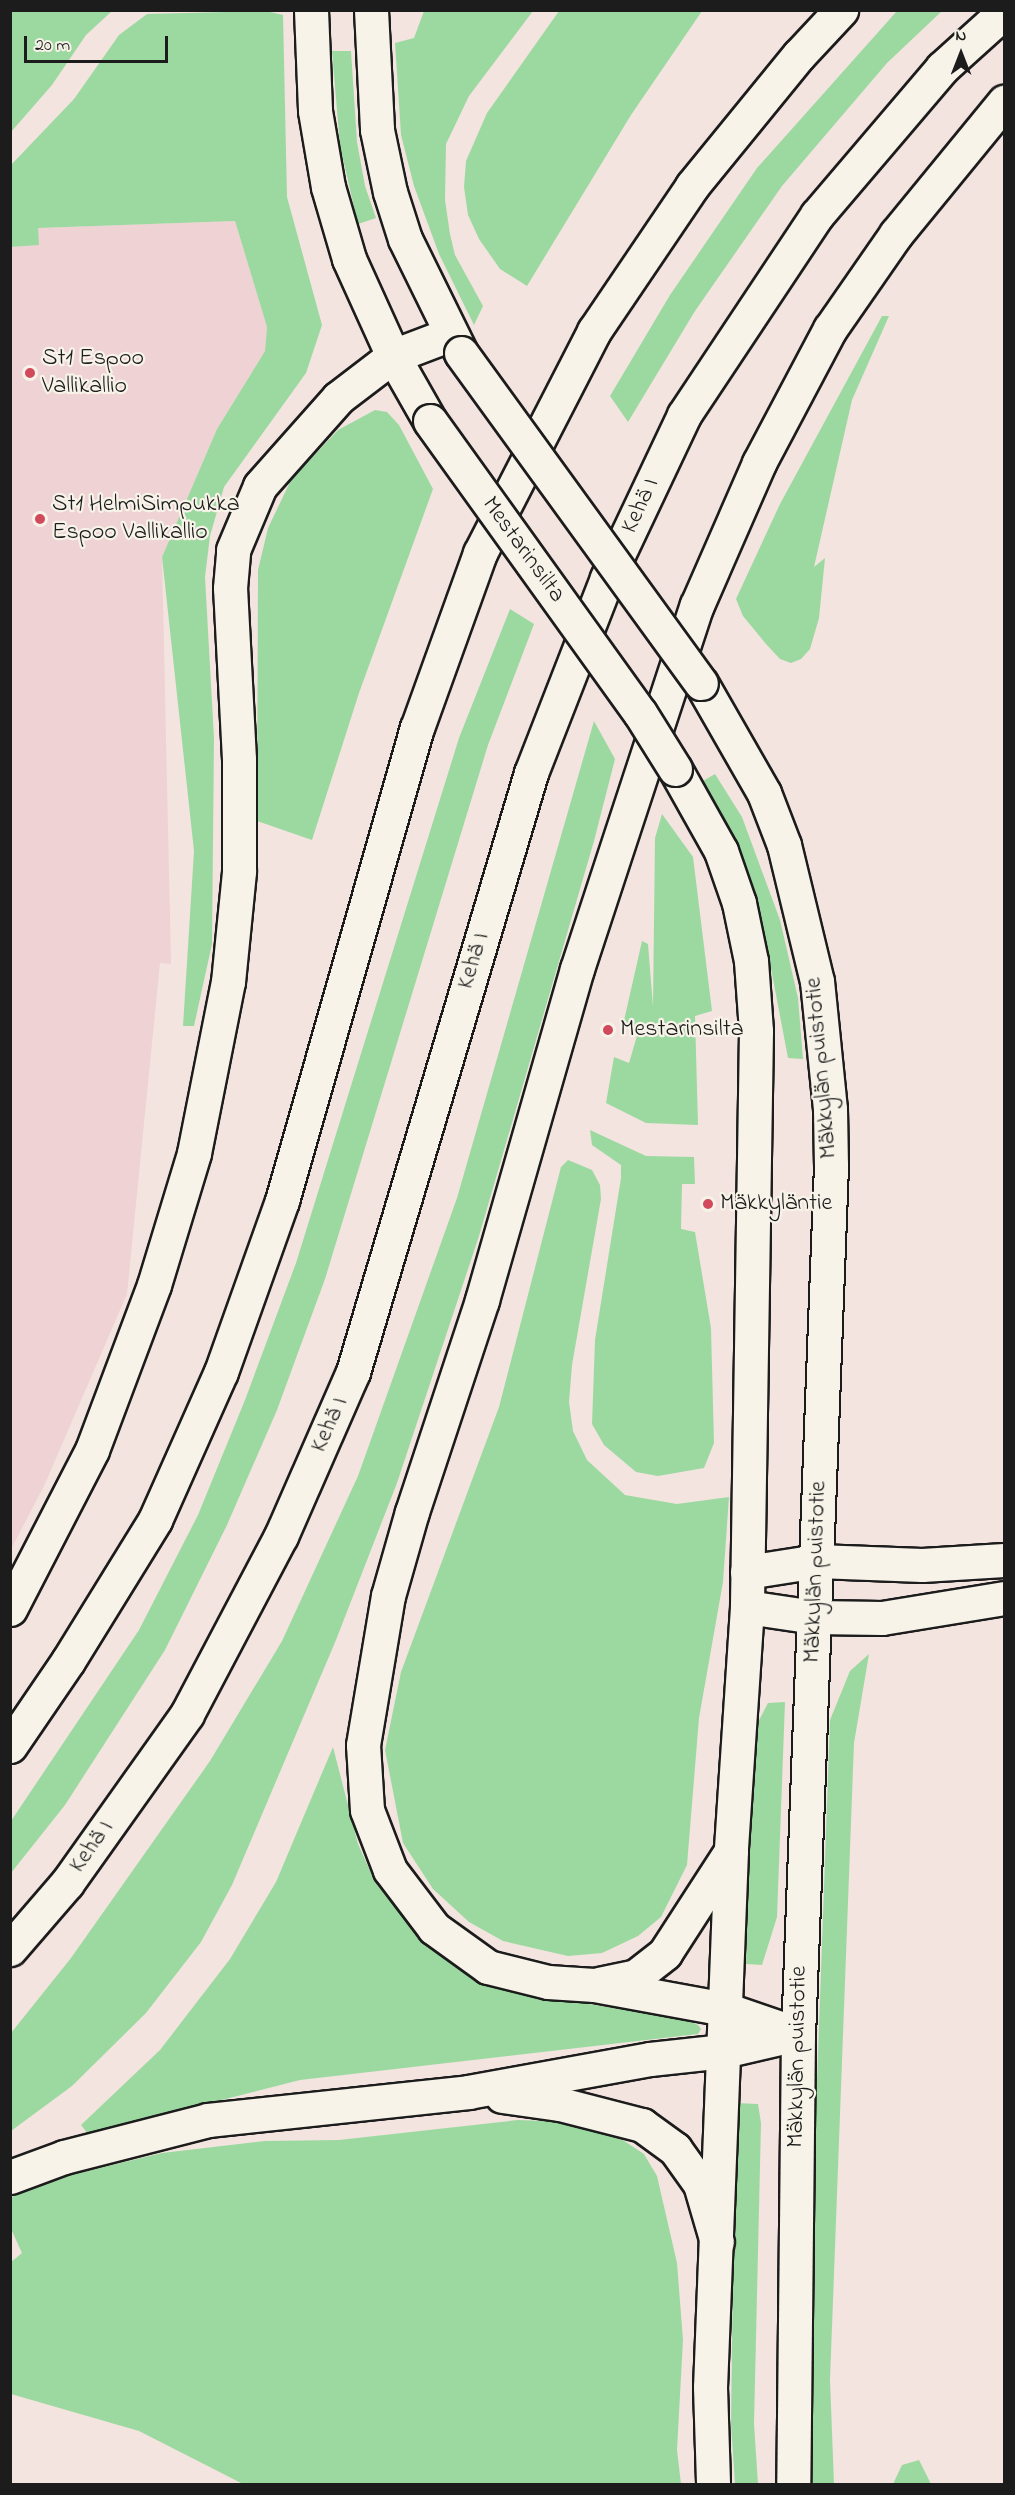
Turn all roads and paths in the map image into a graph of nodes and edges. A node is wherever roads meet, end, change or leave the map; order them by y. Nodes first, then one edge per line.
1 (841, 10) edge
2 (1005, 12) edge
3 (371, 14) edge
4 (311, 16) edge
5 (1005, 102) edge
6 (456, 344) junction
7 (393, 356) junction
8 (1005, 1560) edge
9 (817, 1561) junction
10 (747, 1572) junction
11 (1005, 1598) edge
12 (747, 1607) junction
13 (10, 1609) edge
14 (814, 1617) junction
15 (10, 1746) edge
16 (731, 1851) junction
17 (10, 1949) edge
18 (594, 1985) junction
19 (725, 2009) junction
20 (798, 2034) junction
21 (724, 2050) junction
22 (468, 2092) junction
23 (10, 2177) edge
24 (717, 2242) junction
25 (713, 2484) edge
26 (793, 2484) edge

1 - 15 main road
2 - 17 main road, Kehä I
3 - 6 main road
4 - 7 main road
5 - 18 main road
6 - 7 main road
6 - 9 main road, Mäkkylän puistotie, bridge
7 - 10 main road, Mestarinsilta, bridge
7 - 13 main road
8 - 9 main road
9 - 10 main road
9 - 14 main road, Mäkkylän puistotie
10 - 12 main road
11 - 14 main road
12 - 14 main road
12 - 16 main road
14 - 20 main road, Mäkkylän puistotie
16 - 18 main road
16 - 19 main road
18 - 19 main road
19 - 20 main road
19 - 21 main road
20 - 21 main road
20 - 26 main road, Mäkkylän puistotie
21 - 22 main road
21 - 24 main road
22 - 23 main road
22 - 24 main road
24 - 25 main road

